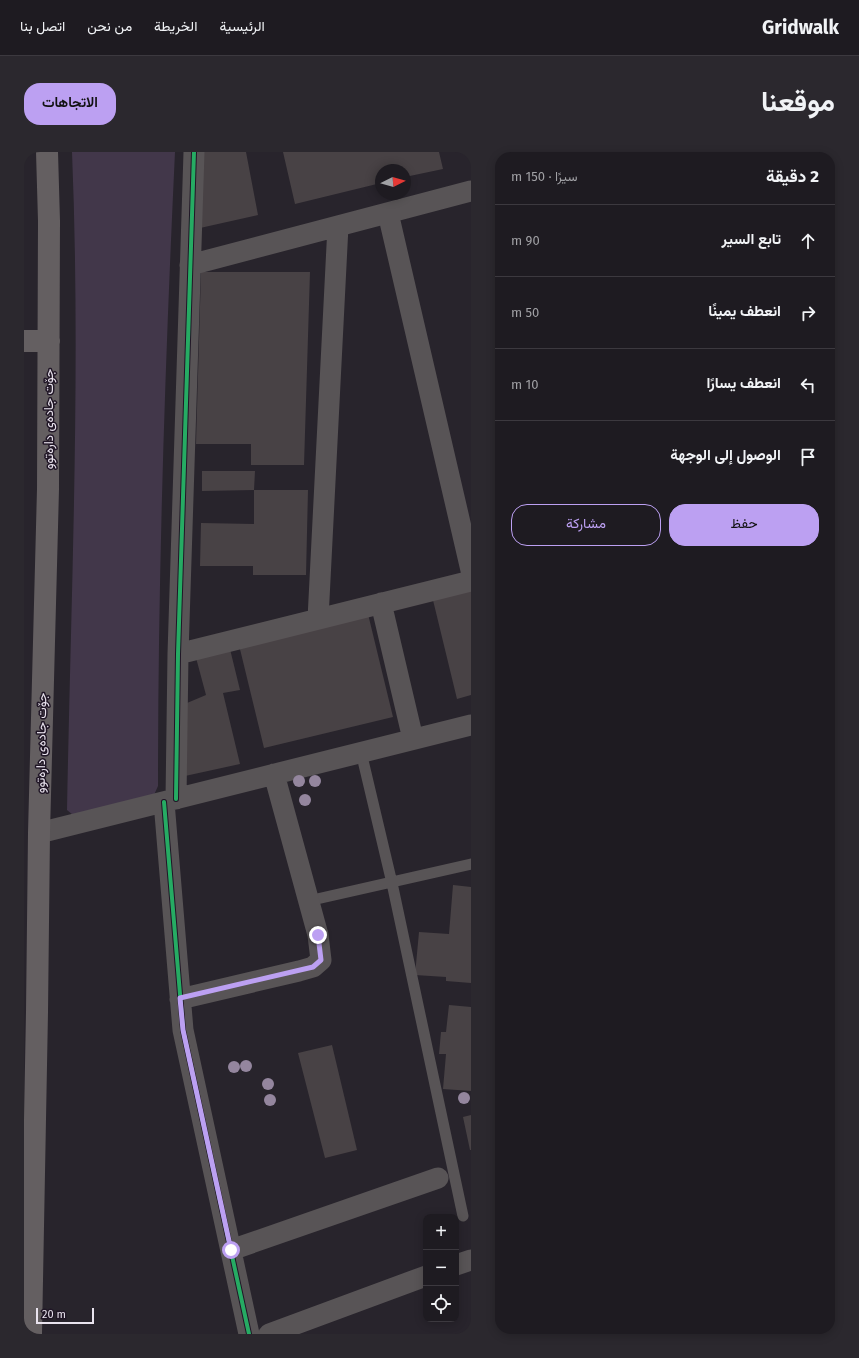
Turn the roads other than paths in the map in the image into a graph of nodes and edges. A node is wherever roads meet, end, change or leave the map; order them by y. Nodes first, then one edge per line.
1 (47, 152) edge
2 (194, 152) edge
3 (471, 191) edge
4 (388, 213) junction
5 (338, 226) junction
6 (190, 265) junction
7 (24, 341) edge
8 (49, 341) junction
9 (471, 570) edge
10 (471, 580) edge
11 (381, 603) junction
12 (318, 619) junction
13 (178, 654) junction
14 (471, 724) edge
15 (413, 739) junction
16 (361, 752) junction
17 (274, 774) junction
18 (170, 800) junction
19 (39, 833) junction
20 (471, 864) edge
21 (392, 883) junction
22 (308, 901) junction
23 (180, 998) junction
24 (438, 1178) dead end
25 (463, 1216) dead end
26 (231, 1250) junction
27 (471, 1260) edge
28 (459, 1264) edge
29 (423, 1277) edge
30 (31, 1334) edge
31 (249, 1334) edge
32 (269, 1334) edge

1 - 8 main road, جۆت جادەی دارەتوو
2 - 6 street
3 - 4 street
4 - 5 street
4 - 9 street
5 - 6 street
5 - 12 street
6 - 13 street
7 - 8 main road
8 - 19 main road, جۆت جادەی دارەتوو
10 - 11 street
11 - 12 street
11 - 15 street
12 - 13 street
13 - 18 street
14 - 15 street
15 - 16 street
16 - 17 street
16 - 21 lane
17 - 18 street
17 - 22 street
18 - 19 street
18 - 23 street
19 - 30 main road, جۆت جادەی دارەتوو
20 - 21 lane
21 - 22 lane
21 - 25 lane
22 - 23 street
23 - 26 street
24 - 26 street
26 - 31 street
27 - 28 street
29 - 32 street

